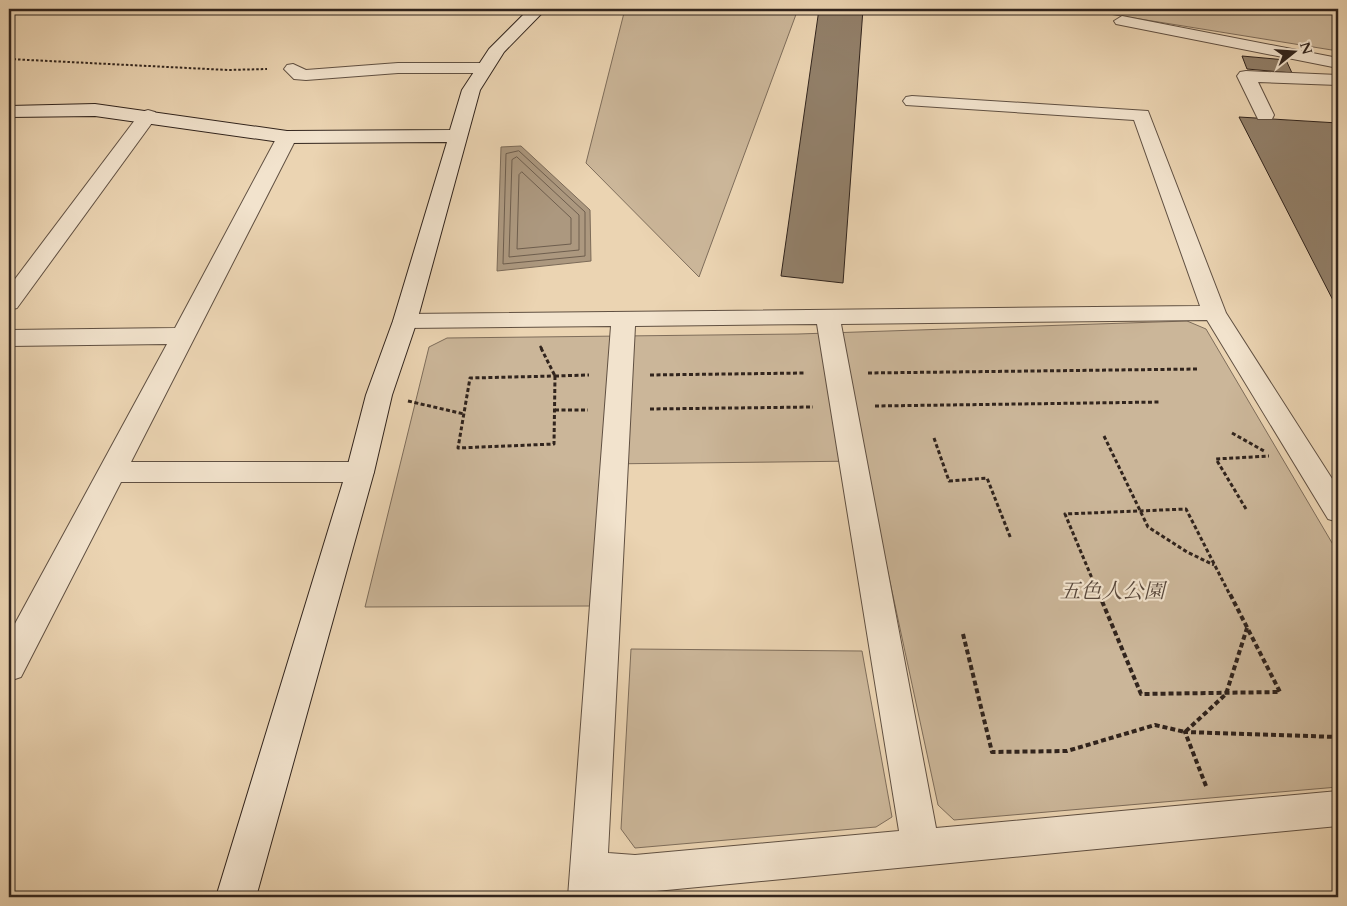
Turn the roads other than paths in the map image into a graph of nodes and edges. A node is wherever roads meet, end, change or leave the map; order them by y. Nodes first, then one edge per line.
1 (538, 9) edge
2 (1122, 21) dead end
3 (1338, 63) edge
4 (484, 68) junction
5 (293, 69) road end
6 (1338, 80) edge
7 (912, 101) dead end
8 (9, 111) edge
9 (1265, 115) dead end
10 (148, 116) junction
11 (456, 136) junction
12 (287, 137) junction
13 (9, 304) edge
14 (1214, 313) junction
15 (828, 317) junction
16 (624, 320) junction
17 (405, 321) junction
18 (183, 336) junction
19 (9, 338) edge
20 (112, 472) junction
21 (360, 472) junction
22 (1338, 511) edge
23 (13, 651) edge
24 (1338, 809) edge
25 (920, 847) junction
26 (588, 884) edge
27 (236, 897) edge

1 - 4 street
2 - 3 street
4 - 5 street
4 - 11 street
6 - 9 street
7 - 14 street
8 - 10 street
10 - 12 street
10 - 13 street
11 - 12 street
11 - 17 street
12 - 18 street
14 - 15 street
14 - 22 street
15 - 16 street
15 - 25 street
16 - 17 street
16 - 26 street
17 - 21 street
18 - 19 street
18 - 20 street
20 - 21 street
20 - 23 street
21 - 27 street
24 - 25 street
25 - 26 street

